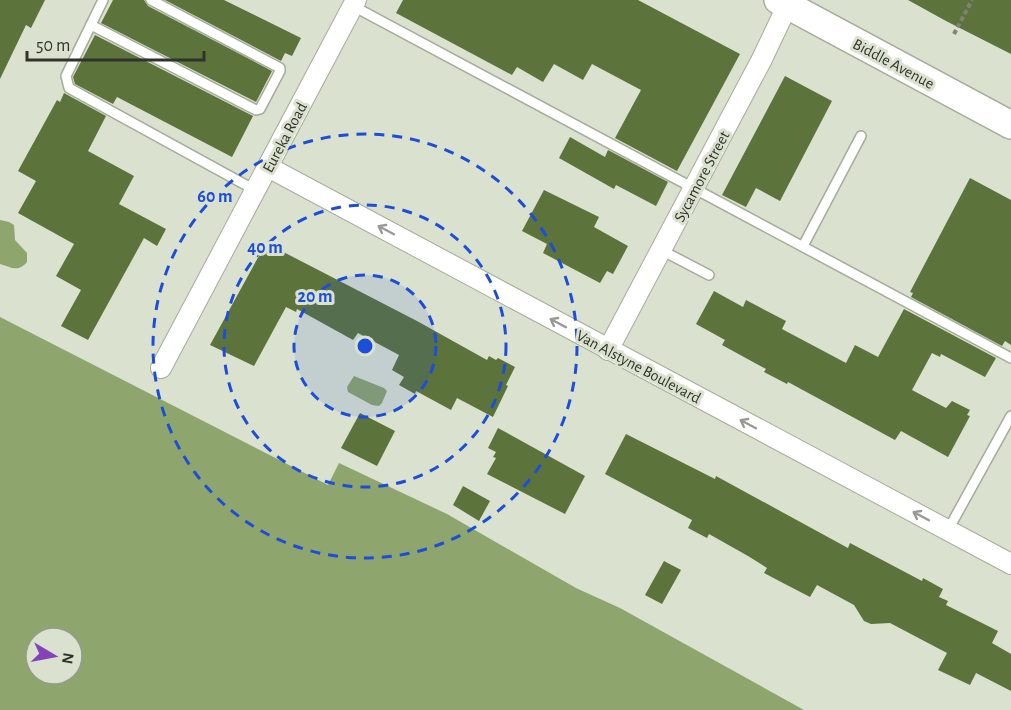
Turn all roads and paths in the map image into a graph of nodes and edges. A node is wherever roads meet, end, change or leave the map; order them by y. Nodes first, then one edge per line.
1 (103, 0) edge
2 (151, 0) edge
3 (972, 0) edge
4 (785, 2) edge
5 (355, 3) edge
6 (91, 25) junction
7 (954, 34) dead end
8 (1011, 125) edge
9 (861, 136) dead end
10 (268, 167) junction
11 (694, 188) junction
12 (255, 190) junction
13 (803, 246) junction
14 (661, 250) junction
15 (709, 275) dead end
16 (608, 350) junction
17 (1011, 358) edge
18 (160, 368) dead end
19 (1011, 416) edge
20 (948, 530) junction
21 (1010, 562) edge

1 - 6 lane
2 - 6 lane
3 - 7 path
4 - 8 main road, Biddle Avenue
4 - 11 street, Sycamore Street
5 - 10 street, Eureka Road
5 - 11 lane
6 - 12 lane
9 - 13 lane
10 - 12 street, Eureka Road
16 -> 10 street, Van Alstyne Boulevard
11 - 13 lane
11 - 14 street, Sycamore Street
12 - 18 street, Eureka Road
13 - 17 lane
14 - 15 lane
14 - 16 street, Sycamore Street
20 -> 16 street, Van Alstyne Boulevard
19 - 20 lane
20 - 21 street, Van Alstyne Boulevard

